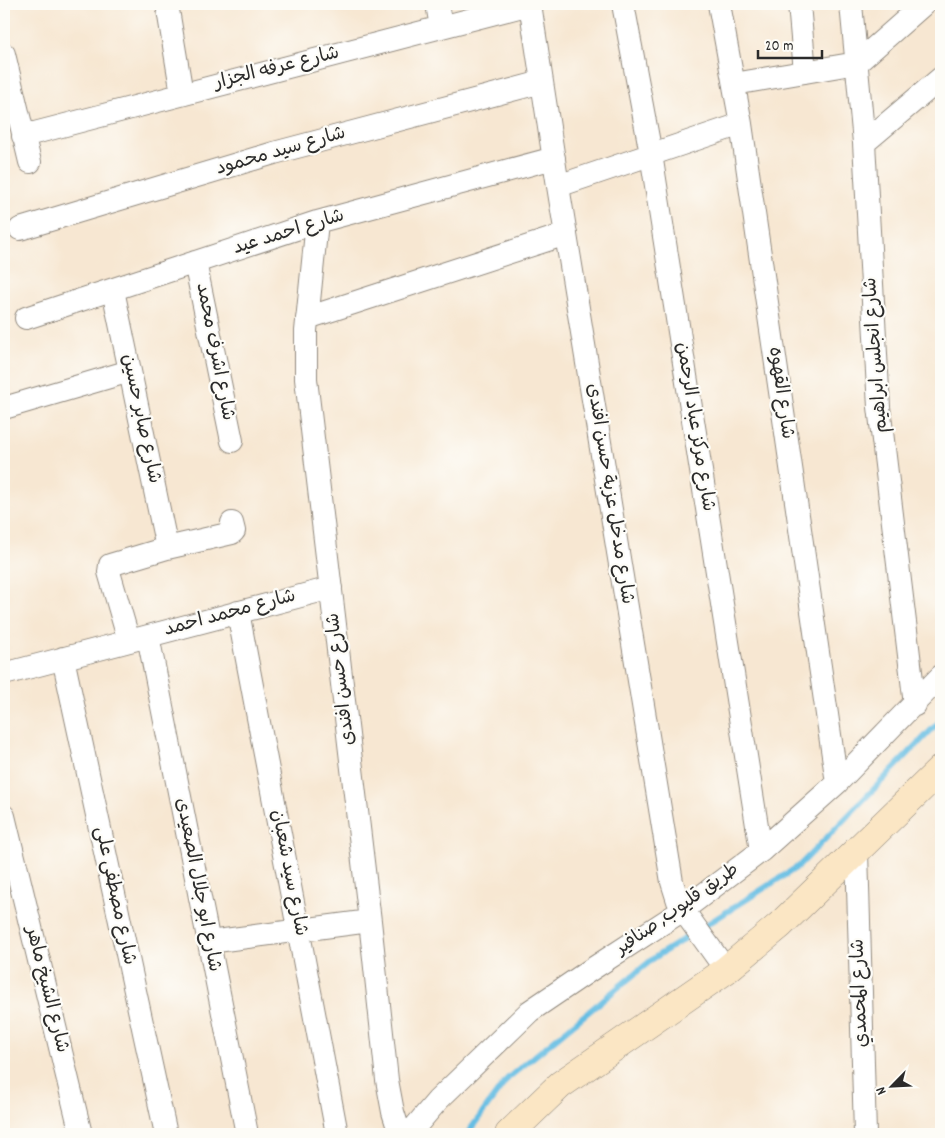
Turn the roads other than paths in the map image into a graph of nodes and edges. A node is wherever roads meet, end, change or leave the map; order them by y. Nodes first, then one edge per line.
1 (167, 4) edge
2 (437, 4) edge
3 (530, 4) edge
4 (624, 4) edge
5 (719, 4) edge
6 (799, 4) edge
7 (851, 4) edge
8 (924, 4) edge
9 (441, 27) junction
10 (4, 54) edge
11 (857, 63) junction
12 (805, 72) junction
13 (941, 78) edge
14 (542, 82) junction
15 (734, 84) junction
16 (182, 94) junction
17 (741, 124) junction
18 (23, 136) junction
19 (864, 143) junction
20 (651, 154) junction
21 (554, 158) junction
22 (30, 162) dead end
23 (558, 186) junction
24 (317, 222) junction
25 (20, 228) dead end
26 (566, 234) junction
27 (196, 262) junction
28 (113, 290) junction
29 (26, 318) dead end
30 (307, 318) junction
31 (130, 371) junction
32 (4, 408) edge
33 (232, 441) dead end
34 (232, 523) dead end
35 (167, 548) junction
36 (331, 588) junction
37 (238, 612) junction
38 (138, 638) junction
39 (63, 658) junction
40 (4, 674) edge
41 (941, 676) edge
42 (914, 705) junction
43 (941, 769) edge
44 (837, 783) junction
45 (4, 816) edge
46 (761, 851) junction
47 (857, 851) junction
48 (683, 910) junction
49 (370, 921) junction
50 (299, 930) junction
51 (209, 942) junction
52 (726, 970) junction
53 (81, 1134) edge
54 (166, 1134) edge
55 (247, 1134) edge
56 (337, 1134) edge
57 (400, 1134) edge
58 (409, 1134) edge
59 (509, 1134) edge
60 (865, 1134) edge

1 - 16 street
2 - 9 street
3 - 9 street, شارع عرفه الجزار
3 - 14 street, شارع مدخل عزبة حسن افندى
4 - 20 street, شارع مركز عباد الرحمن
5 - 15 street, شارع القهوه
6 - 12 street
7 - 11 street, شارع انجلس ابراهيم
8 - 11 street
9 - 16 street, شارع عرفه الجزار
10 - 18 street
11 - 12 street
11 - 19 street, شارع انجلس ابراهيم
12 - 15 street
13 - 19 street
14 - 21 street, شارع مدخل عزبة حسن افندى
14 - 25 street, شارع سيد محمود
15 - 17 street, شارع القهوه
16 - 18 street, شارع عرفه الجزار
17 - 20 street
17 - 44 street, شارع القهوه
18 - 22 street
19 - 42 street, شارع انجلس ابراهيم
20 - 23 street
20 - 46 street, شارع مركز عباد الرحمن
21 - 23 street, شارع مدخل عزبة حسن افندى
21 - 24 street, شارع احمد عيد
23 - 26 street, شارع مدخل عزبة حسن افندى
24 - 27 street, شارع احمد عيد
24 - 30 street, شارع حسن افندى
26 - 30 street
26 - 48 street, شارع مدخل عزبة حسن افندى
27 - 28 street, شارع احمد عيد
27 - 33 street, شارع اشرف محمد
28 - 29 street, شارع احمد عيد
28 - 31 street, شارع صابر حسين
30 - 36 street, شارع حسن افندى
31 - 32 street
31 - 35 street, شارع صابر حسين
34 - 35 street
35 - 38 street
36 - 37 street, شارع محمد احمد
36 - 49 street, شارع حسن افندى
37 - 38 street, شارع محمد احمد
37 - 50 street, شارع سيد شعبان
38 - 39 street, شارع محمد احمد
38 - 51 street, شارع ابو جلال الصعيدى
39 - 40 street, شارع محمد احمد
39 - 54 street, شارع مصطفى على
41 - 42 street, طريق قليوب, صنافير
42 - 44 street, طريق قليوب, صنافير
43 - 47 street
44 - 46 street, طريق قليوب, صنافير
45 - 53 street, شارع الشيخ ماهر
46 - 48 street, طريق قليوب, صنافير
47 - 52 street
47 - 60 street, شارع المحمدي
48 - 52 street, شارع مدخل عزبة حسن افندى
48 - 58 street, طريق قليوب, صنافير
49 - 50 street
49 - 57 street, شارع حسن افندى
50 - 51 street
50 - 56 street, شارع سيد شعبان
51 - 55 street, شارع ابو جلال الصعيدى
52 - 59 street

